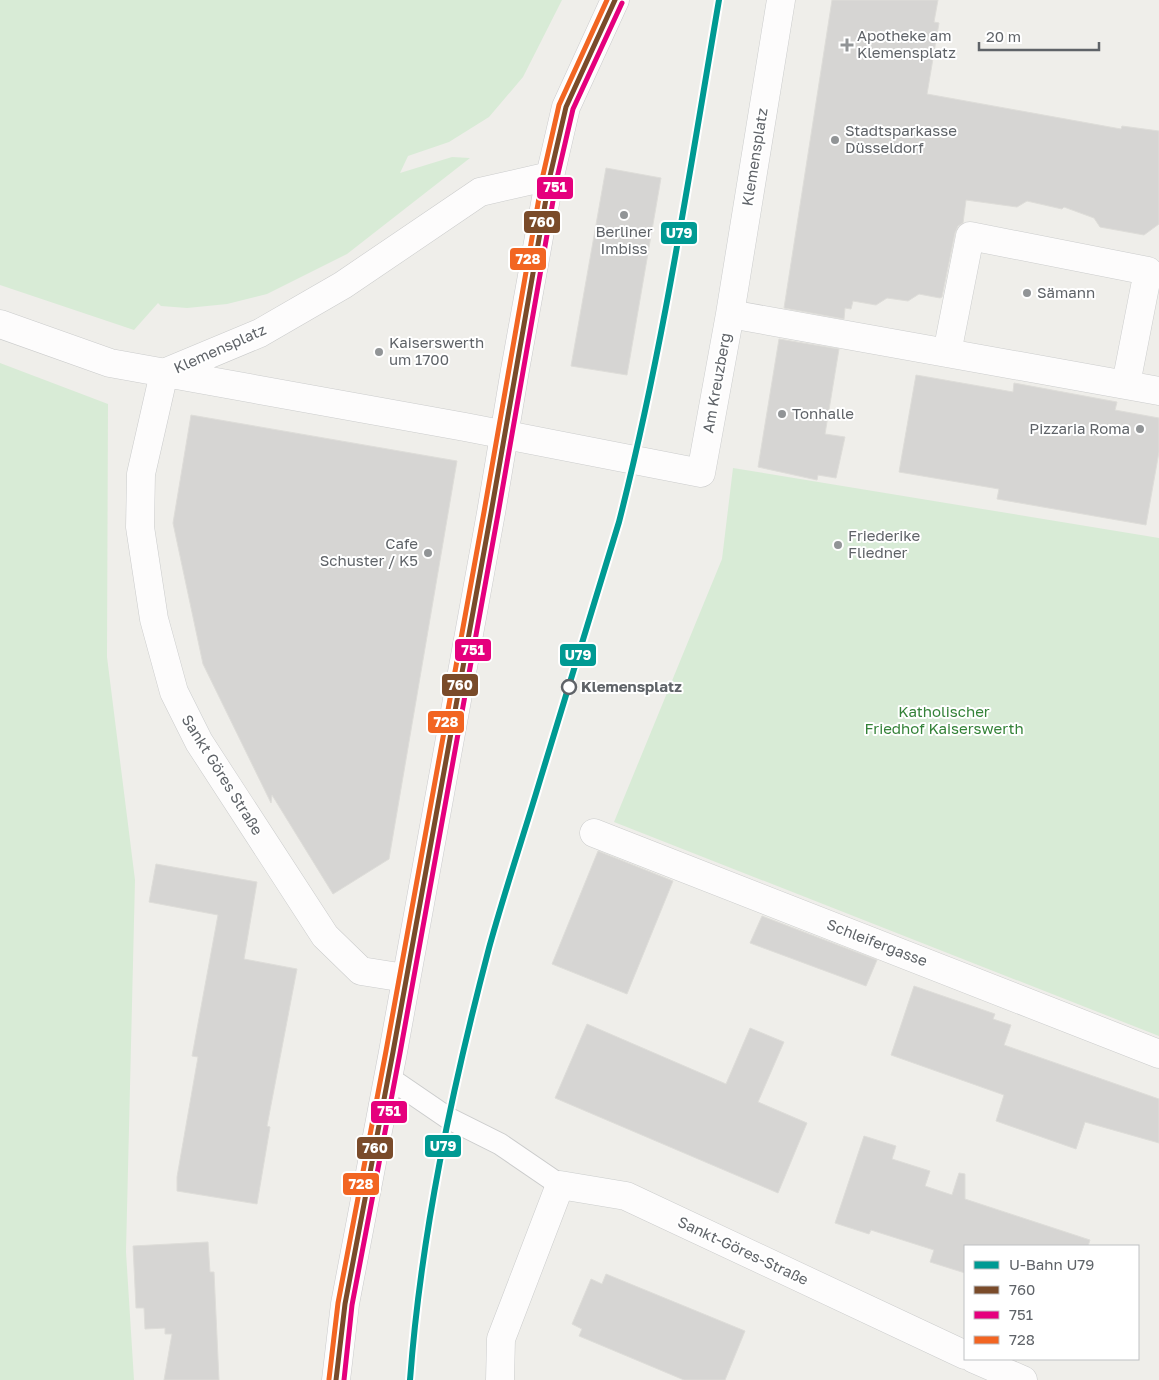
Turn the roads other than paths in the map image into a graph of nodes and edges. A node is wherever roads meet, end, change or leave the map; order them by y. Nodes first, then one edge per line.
1 (615, 0) edge
2 (782, 0) edge
3 (550, 176) junction
4 (1154, 266) edge
5 (730, 314) junction
6 (0, 324) edge
7 (947, 353) junction
8 (164, 373) junction
9 (1126, 384) junction
10 (1159, 391) edge
11 (505, 434) junction
12 (594, 833) dead end
13 (405, 978) junction
14 (1159, 1054) edge
15 (388, 1077) junction
16 (560, 1185) junction
17 (964, 1354) edge
18 (976, 1360) edge
19 (336, 1380) edge
20 (500, 1380) edge
21 (1023, 1380) edge

1 - 3 street
2 - 5 street, Klemensplatz
3 - 8 street, Klemensplatz
3 - 11 street
4 - 7 street
4 - 9 street
5 - 7 street, Am Kreuzberg
5 - 11 street, Am Kreuzberg
6 - 8 street
7 - 9 street, Am Kreuzberg
8 - 11 street, Klemensplatz
8 - 13 street, Sankt Göres Straße
9 - 10 street, Am Kreuzberg
11 - 13 street
12 - 14 street, Schleifergasse
13 - 15 street
15 - 16 lane
15 - 19 street
16 - 17 street, Sankt-Göres-Straße
16 - 20 street
18 - 21 street

